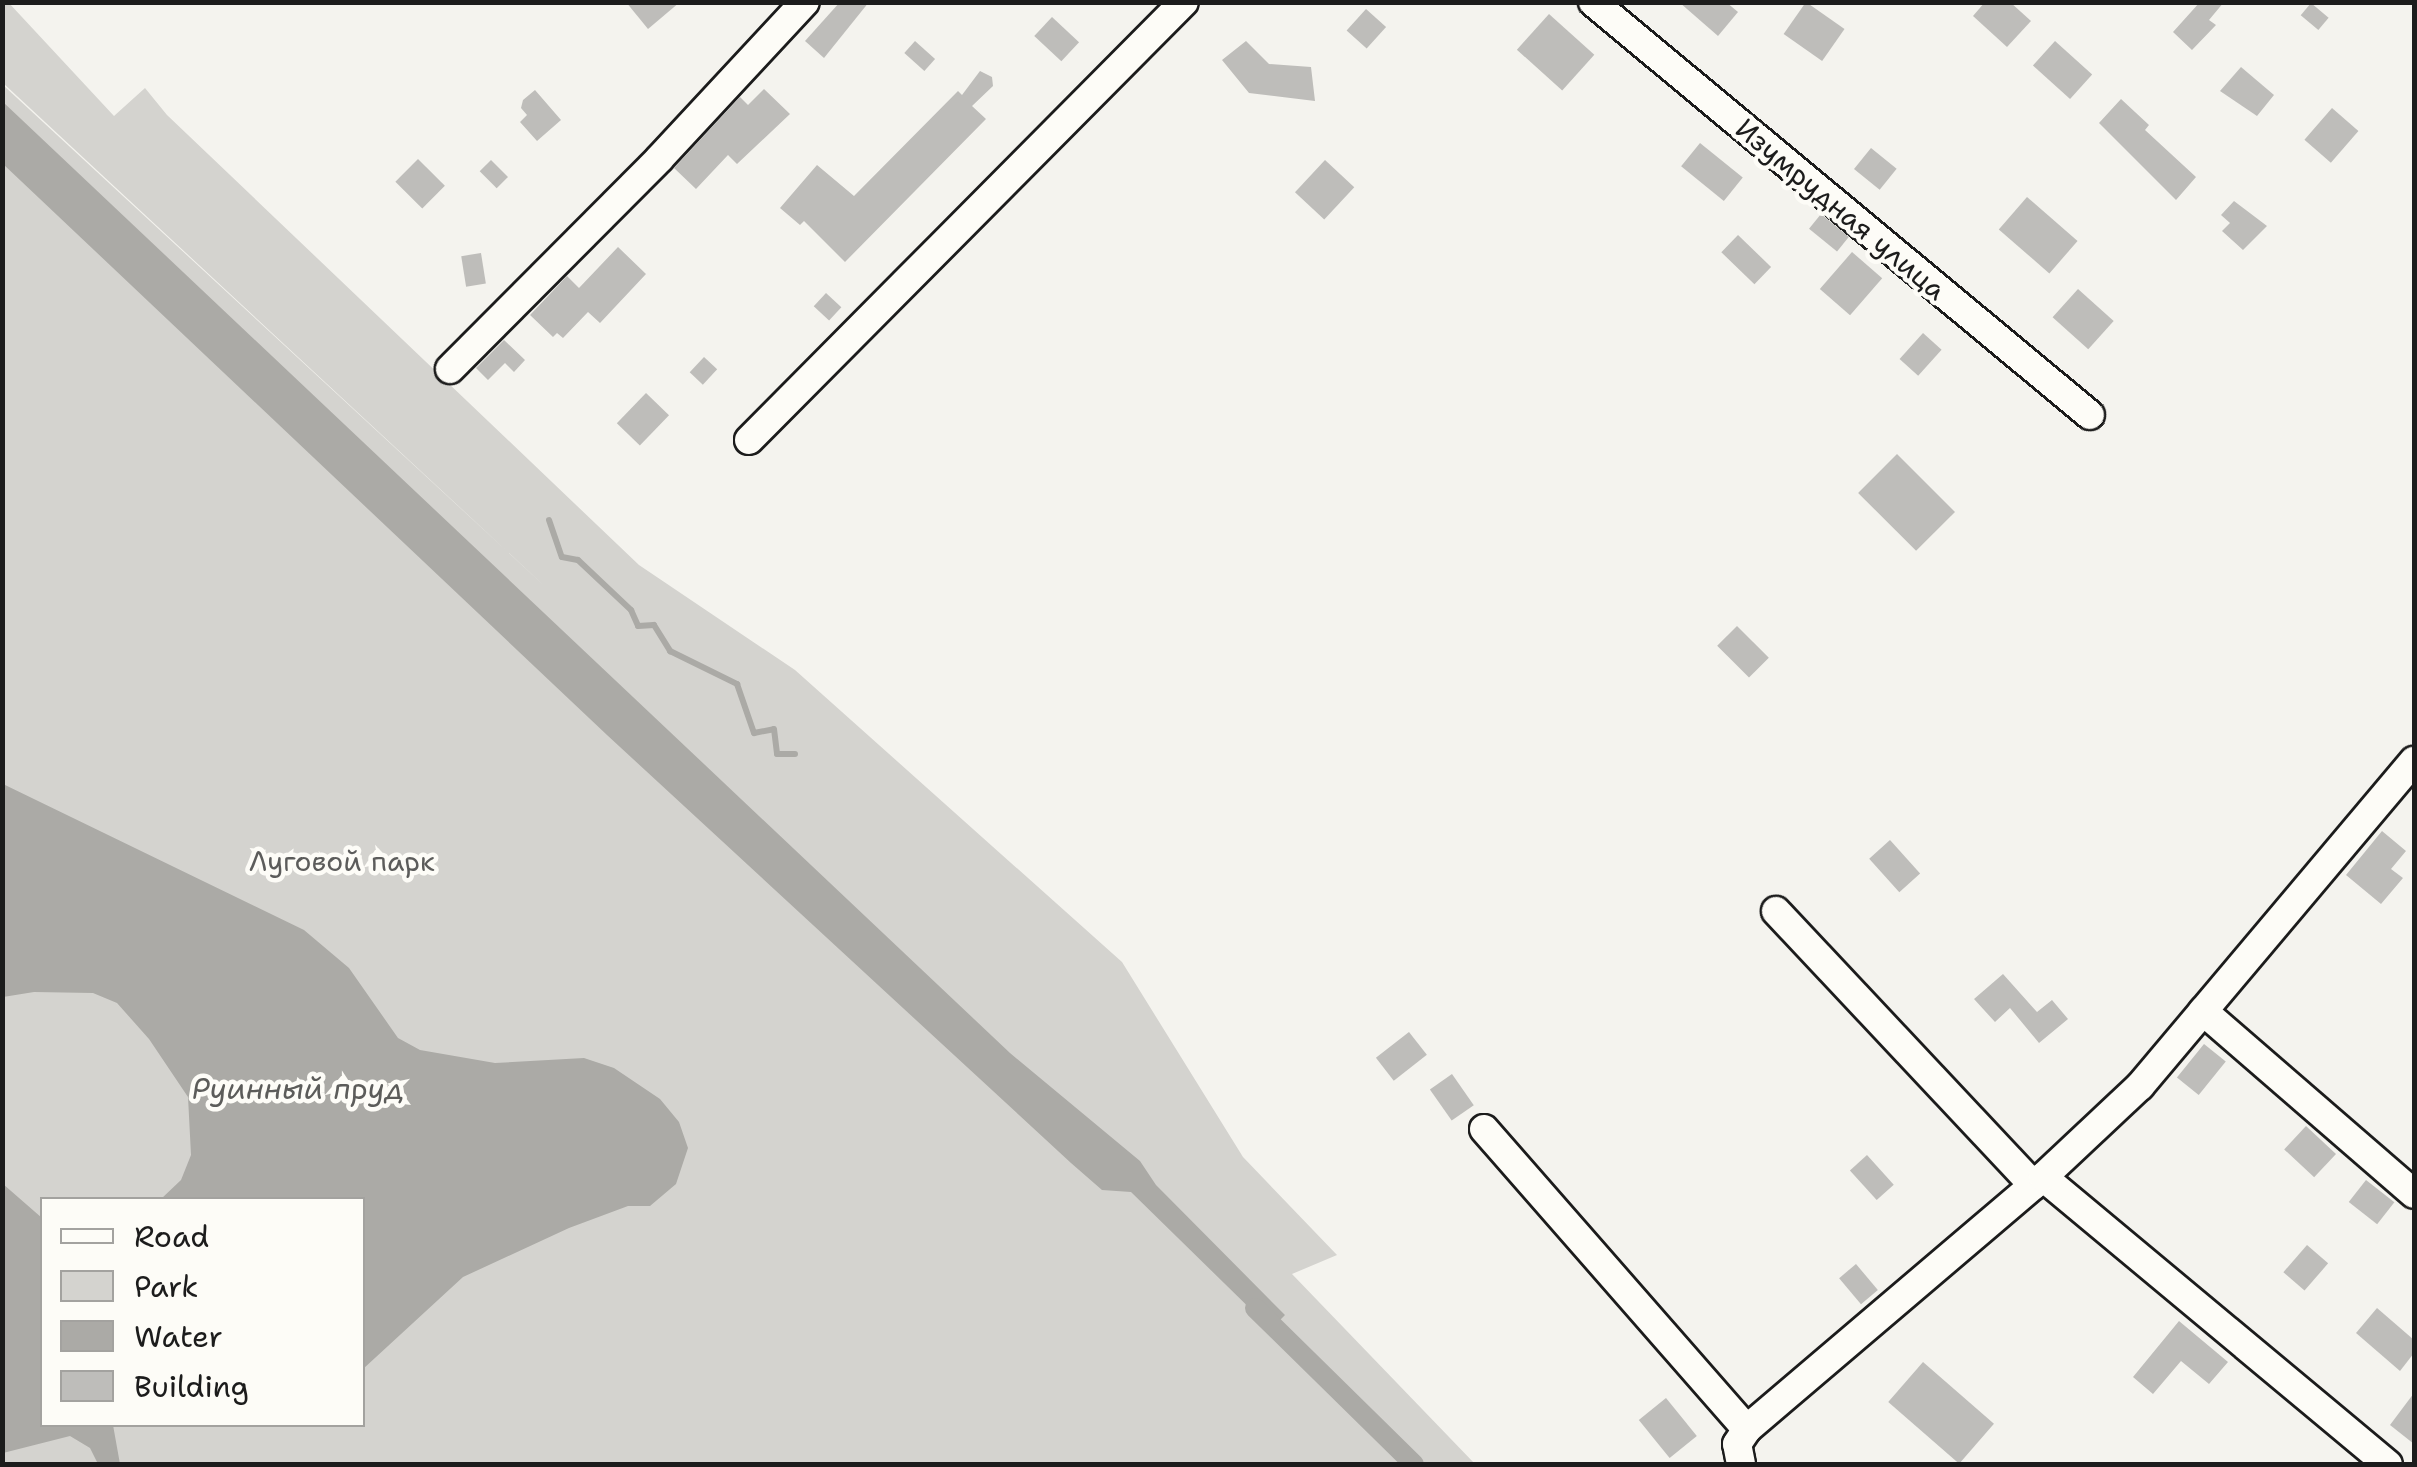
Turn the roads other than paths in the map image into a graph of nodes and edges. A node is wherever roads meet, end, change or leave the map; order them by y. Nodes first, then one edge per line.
1 (804, 2) edge
2 (1184, 2) edge
3 (1592, 2) edge
4 (450, 369) dead end
5 (2090, 415) dead end
6 (750, 440) dead end
7 (2414, 761) edge
8 (1776, 911) dead end
9 (2203, 1011) junction
10 (1484, 1129) dead end
11 (2038, 1181) junction
12 (2414, 1194) edge
13 (1747, 1429) junction
14 (1741, 1464) edge
15 (2388, 1464) edge

1 - 4 street
2 - 6 street
3 - 5 street, Изумрудная улица
7 - 9 street
8 - 11 street
9 - 11 street
9 - 12 street
10 - 13 street
11 - 13 street
11 - 15 street
13 - 14 street

